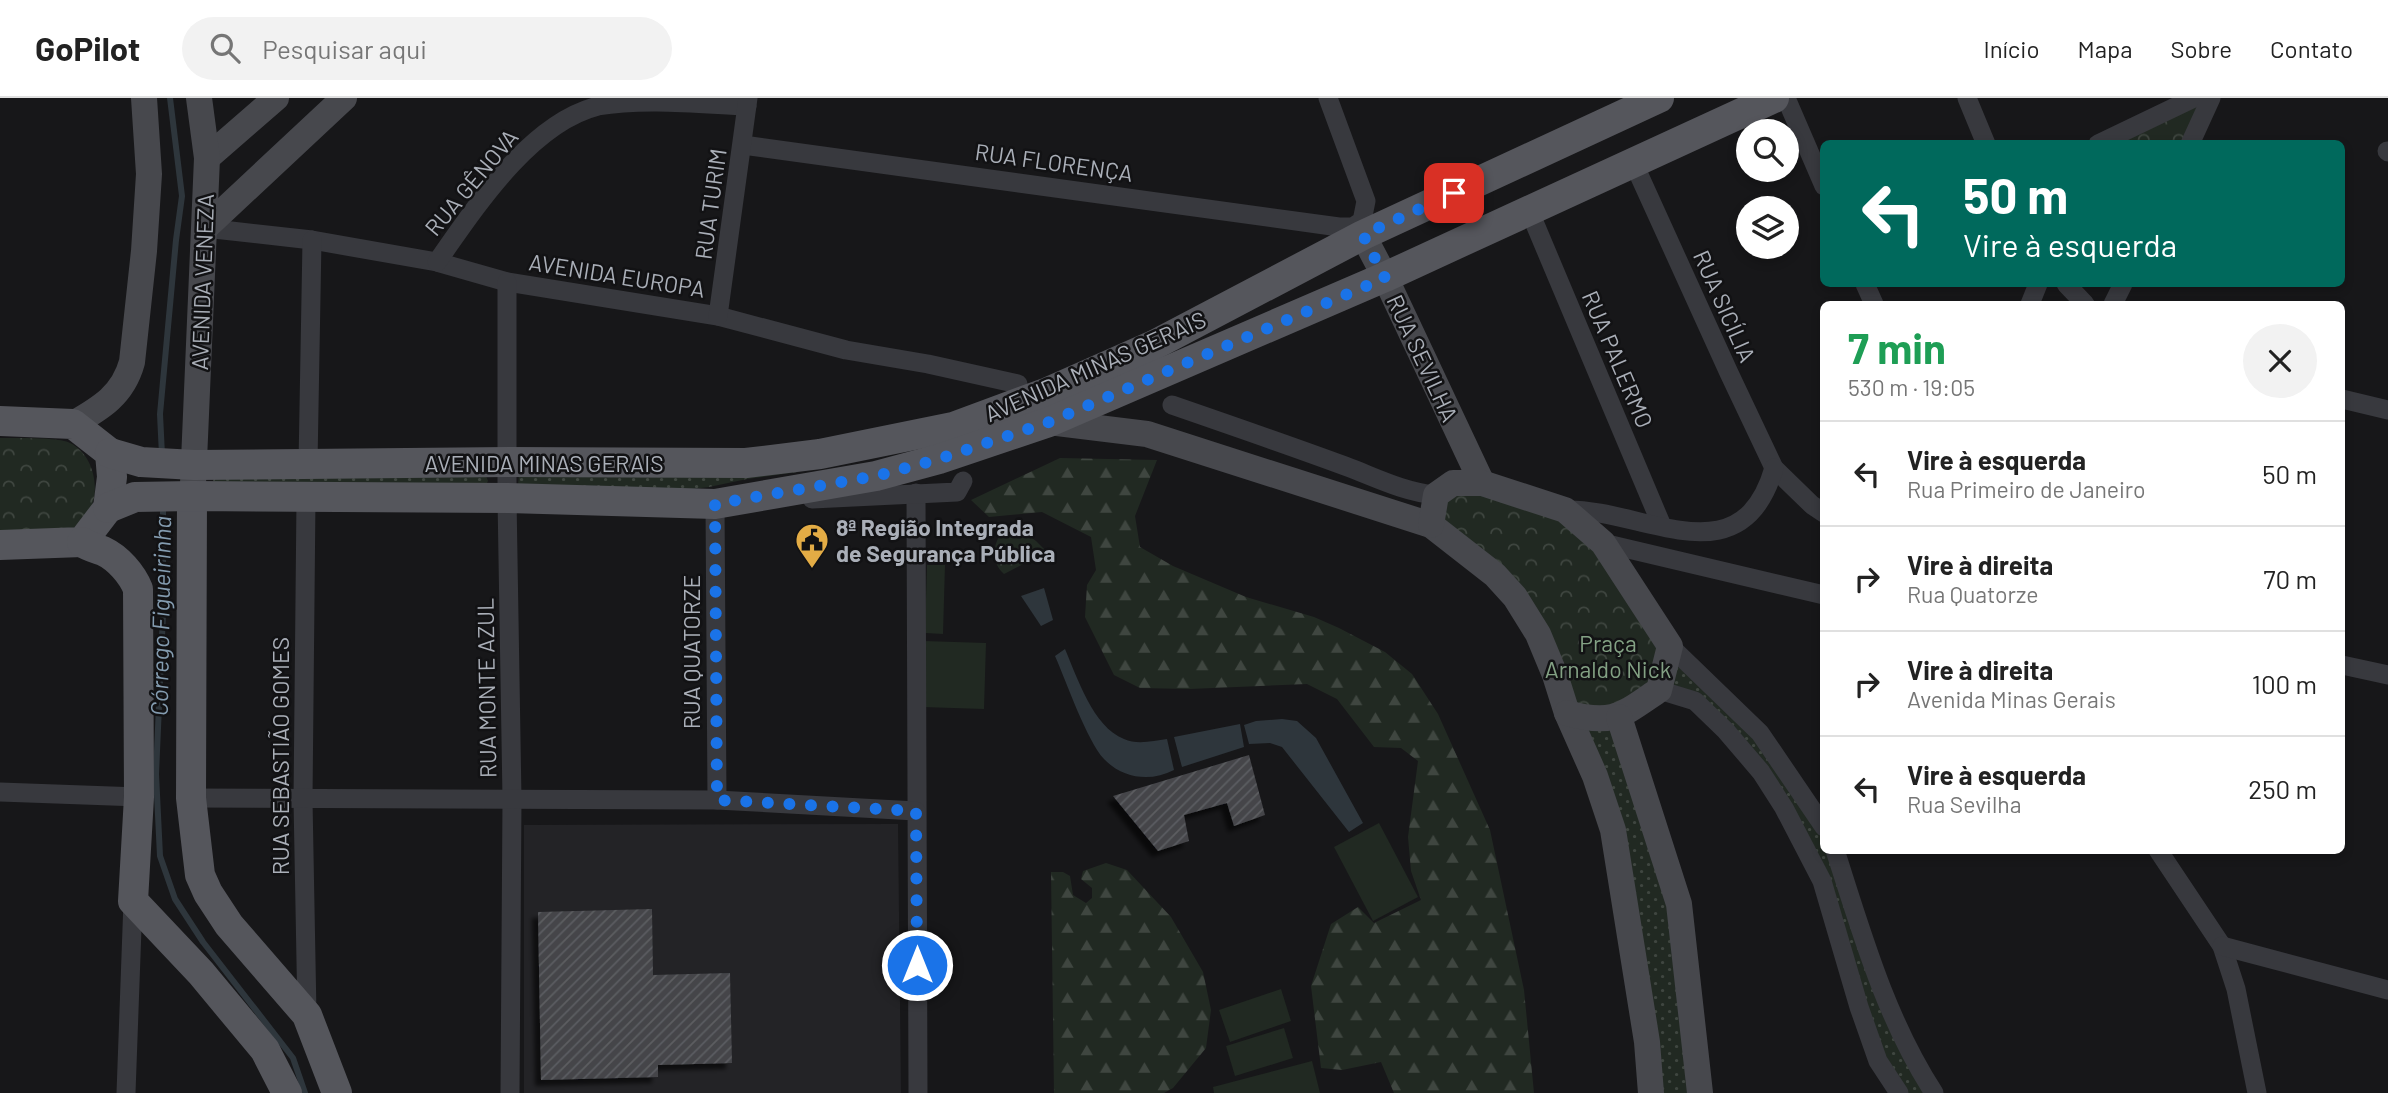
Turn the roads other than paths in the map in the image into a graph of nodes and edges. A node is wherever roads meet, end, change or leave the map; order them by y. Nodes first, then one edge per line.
1 (144, 98) edge
2 (199, 98) edge
3 (276, 98) edge
4 (1328, 98) edge
5 (1659, 98) edge
6 (1774, 98) edge
7 (1786, 98) edge
8 (1967, 98) edge
9 (2194, 98) edge
10 (2211, 98) edge
11 (339, 99) edge
12 (748, 102) edge
13 (1984, 140) edge
14 (2106, 140) edge
15 (2192, 140) edge
16 (743, 145) junction
17 (206, 158) junction
18 (1634, 164) junction
19 (1820, 177) edge
20 (1529, 210) junction
21 (205, 228) junction
22 (1360, 229) junction
23 (312, 240) junction
24 (436, 262) junction
25 (1385, 278) junction
26 (506, 282) junction
27 (2069, 287) edge
28 (2082, 301) edge
29 (718, 316) junction
30 (1018, 384) dead end
31 (2345, 400) edge
32 (1172, 405) dead end
33 (2388, 410) edge
34 (0, 421) edge
35 (1049, 422) junction
36 (73, 424) junction
37 (110, 453) junction
38 (508, 462) junction
39 (308, 464) junction
40 (194, 466) junction
41 (1774, 468) junction
42 (1482, 483) junction
43 (916, 493) junction
44 (963, 493) dead end
45 (1436, 495) junction
46 (192, 496) junction
47 (306, 498) junction
48 (507, 498) junction
49 (122, 503) junction
50 (721, 504) junction
51 (1820, 509) edge
52 (1565, 510) junction
53 (1431, 525) junction
54 (1662, 526) junction
55 (82, 542) junction
56 (1603, 543) junction
57 (0, 545) edge
58 (1820, 594) edge
59 (1670, 646) junction
60 (2345, 666) edge
61 (2388, 675) edge
62 (1659, 690) junction
63 (1567, 713) junction
64 (1619, 717) junction
65 (0, 792) edge
66 (139, 797) junction
67 (191, 798) junction
68 (512, 799) junction
69 (303, 800) junction
70 (717, 800) junction
71 (916, 811) junction
72 (1820, 821) edge
73 (1836, 854) edge
74 (2161, 854) edge
75 (133, 901) junction
76 (2222, 946) junction
77 (2388, 990) edge
78 (307, 1015) junction
79 (126, 1093) edge
80 (287, 1093) edge
81 (337, 1093) edge
82 (510, 1093) edge
83 (918, 1093) edge
84 (1651, 1093) edge
85 (1700, 1093) edge
86 (1899, 1093) edge
87 (1934, 1093) edge
88 (2257, 1093) edge

1 - 36 street
2 - 17 street, AVENIDA VENEZA
3 - 17 street
4 - 22 street
5 - 22 main road, AVENIDA MINAS GERAIS
6 - 18 main road, AVENIDA MINAS GERAIS
7 - 19 street
8 - 13 street
9 - 14 street
10 - 15 street
11 - 21 street
12 - 16 street, RUA TURIM
12 - 24 street, RUA GÊNOVA
16 - 22 street, RUA FLORENÇA
16 - 29 street, RUA TURIM
17 - 21 street, AVENIDA VENEZA
18 - 20 main road, AVENIDA MINAS GERAIS
18 - 41 street, RUA SICÍLIA
20 - 25 main road, AVENIDA MINAS GERAIS
20 - 54 street, RUA PALERMO
21 - 23 street, AVENIDA EUROPA
21 - 40 street, AVENIDA VENEZA
22 - 25 street, RUA SEVILHA
22 - 38 main road, AVENIDA MINAS GERAIS
23 - 24 street, AVENIDA EUROPA
23 - 39 street
24 - 26 street, AVENIDA EUROPA
25 - 35 main road, AVENIDA MINAS GERAIS
25 - 42 street, RUA SEVILHA
26 - 29 street, AVENIDA EUROPA
26 - 38 street, RUA MONTE AZUL
27 - 28 street
29 - 30 street, AVENIDA EUROPA
31 - 33 street
32 - 45 street
34 - 36 main road
35 - 50 main road, AVENIDA MINAS GERAIS
35 - 53 street
36 - 37 main road
37 - 40 main road, AVENIDA MINAS GERAIS
37 - 49 main road
38 - 39 main road, AVENIDA MINAS GERAIS
38 - 48 street, RUA MONTE AZUL
39 - 40 main road, AVENIDA MINAS GERAIS
40 - 46 street, AVENIDA VENEZA
41 - 51 street
41 - 54 street
42 - 45 street
42 - 52 street
43 - 44 street, AVENIDA MINAS GERAIS
43 - 50 street, AVENIDA MINAS GERAIS
43 - 71 street
45 - 53 street
46 - 47 main road, AVENIDA MINAS GERAIS
46 - 49 main road, AVENIDA MINAS GERAIS
46 - 67 main road
47 - 48 main road, AVENIDA MINAS GERAIS
47 - 69 street, RUA SEBASTIÃO GOMES
48 - 50 main road, AVENIDA MINAS GERAIS
48 - 68 street, RUA MONTE AZUL
49 - 55 main road
50 - 70 street, RUA QUATORZE
52 - 54 street
52 - 56 street
53 - 63 street
55 - 57 main road
55 - 66 main road
56 - 58 street
56 - 59 street
59 - 62 street
59 - 72 street
60 - 61 street
62 - 64 street
62 - 86 street
63 - 64 street
63 - 84 street
64 - 85 street
65 - 66 street
66 - 75 main road
67 - 69 street
67 - 78 main road
68 - 69 street
68 - 70 street
68 - 82 street, RUA MONTE AZUL
69 - 78 street, RUA SEBASTIÃO GOMES
70 - 71 street
71 - 83 street
73 - 87 street
74 - 76 street
75 - 79 street
75 - 80 main road
76 - 77 street
76 - 88 street
78 - 81 main road

